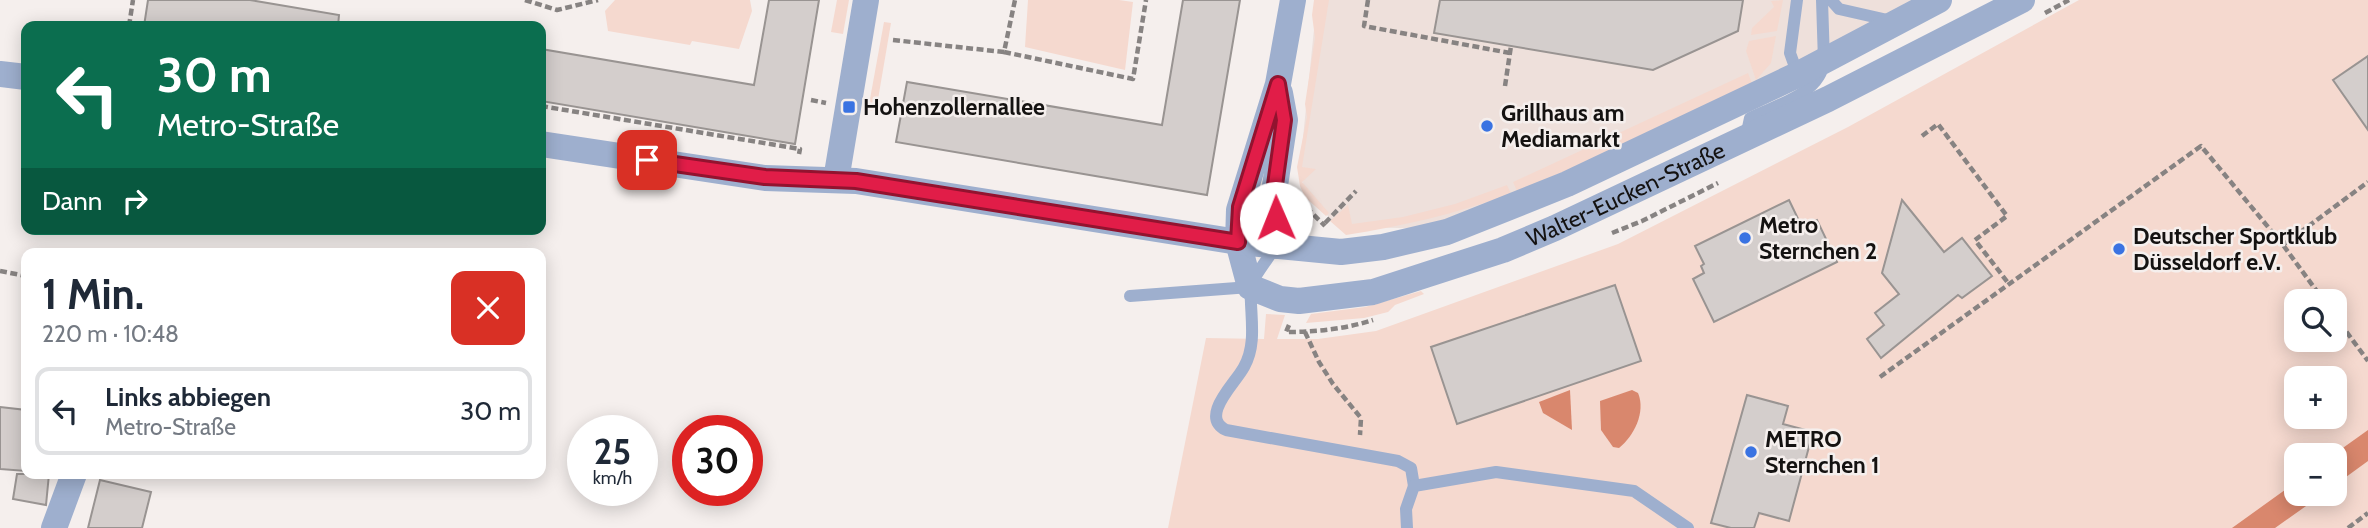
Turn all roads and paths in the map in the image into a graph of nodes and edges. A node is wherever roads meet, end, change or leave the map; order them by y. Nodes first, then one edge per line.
1 (133, 0) edge
2 (525, 0) edge
3 (598, 0) edge
4 (866, 0) edge
5 (1015, 0) edge
6 (1146, 0) edge
7 (1293, 0) edge
8 (1368, 0) edge
9 (1797, 0) edge
10 (1822, 0) edge
11 (1830, 0) edge
12 (1939, 0) edge
13 (2022, 0) edge
14 (130, 21) edge
15 (1896, 22) junction
16 (893, 40) dead end
17 (1511, 46) dead end
18 (1004, 52) junction
19 (1510, 53) junction
20 (1824, 61) junction
21 (0, 74) edge
22 (21, 76) edge
23 (1278, 84) junction
24 (1505, 86) dead end
25 (1811, 88) junction
26 (546, 107) edge
27 (1922, 136) dead end
28 (546, 145) edge
29 (798, 158) dead end
30 (836, 180) junction
31 (2368, 182) edge
32 (1294, 191) dead end
33 (1356, 191) dead end
34 (1325, 223) junction
35 (1325, 230) dead end
36 (1238, 242) junction
37 (2283, 245) junction
38 (1276, 246) junction
39 (0, 271) edge
40 (21, 275) edge
41 (2008, 284) junction
42 (1250, 286) junction
43 (2315, 289) edge
44 (1130, 296) dead end
45 (1305, 332) dead end
46 (2347, 333) edge
47 (2368, 361) edge
48 (1880, 377) dead end
49 (1356, 454) junction
50 (72, 479) edge
51 (1414, 486) junction
52 (2368, 513) edge
53 (54, 528) edge
54 (1407, 528) edge
55 (1688, 528) edge
56 (2348, 528) edge

1 - 14 path
2 - 3 path
4 - 30 street
5 - 18 path
6 - 18 path
7 - 23 street
8 - 19 path
9 - 25 lane
10 - 20 lane
11 - 15 lane
12 - 15 street, Walter-Eucken-Straße
13 - 25 street, Walter-Eucken-Straße
15 - 20 street, Walter-Eucken-Straße
16 - 18 path
17 - 19 path
19 - 24 path
20 - 25 street, Walter-Eucken-Straße
21 - 22 street
23 - 36 street
23 - 38 street
25 - 38 street, Walter-Eucken-Straße
25 - 42 street, Walter-Eucken-Straße
26 - 29 path
27 - 41 path
28 - 30 street, Walter-Eucken-Straße
30 - 36 street, Walter-Eucken-Straße
31 - 37 path
32 - 34 path
33 - 34 path
34 - 35 path
36 - 38 street, Walter-Eucken-Straße
36 - 42 street
37 - 41 path
37 - 43 path
38 - 42 lane
39 - 40 path
41 - 48 path
42 - 44 lane
42 - 49 lane
45 - 49 path
46 - 47 path
49 - 51 lane
50 - 53 street
51 - 54 lane
51 - 55 lane
52 - 56 path

